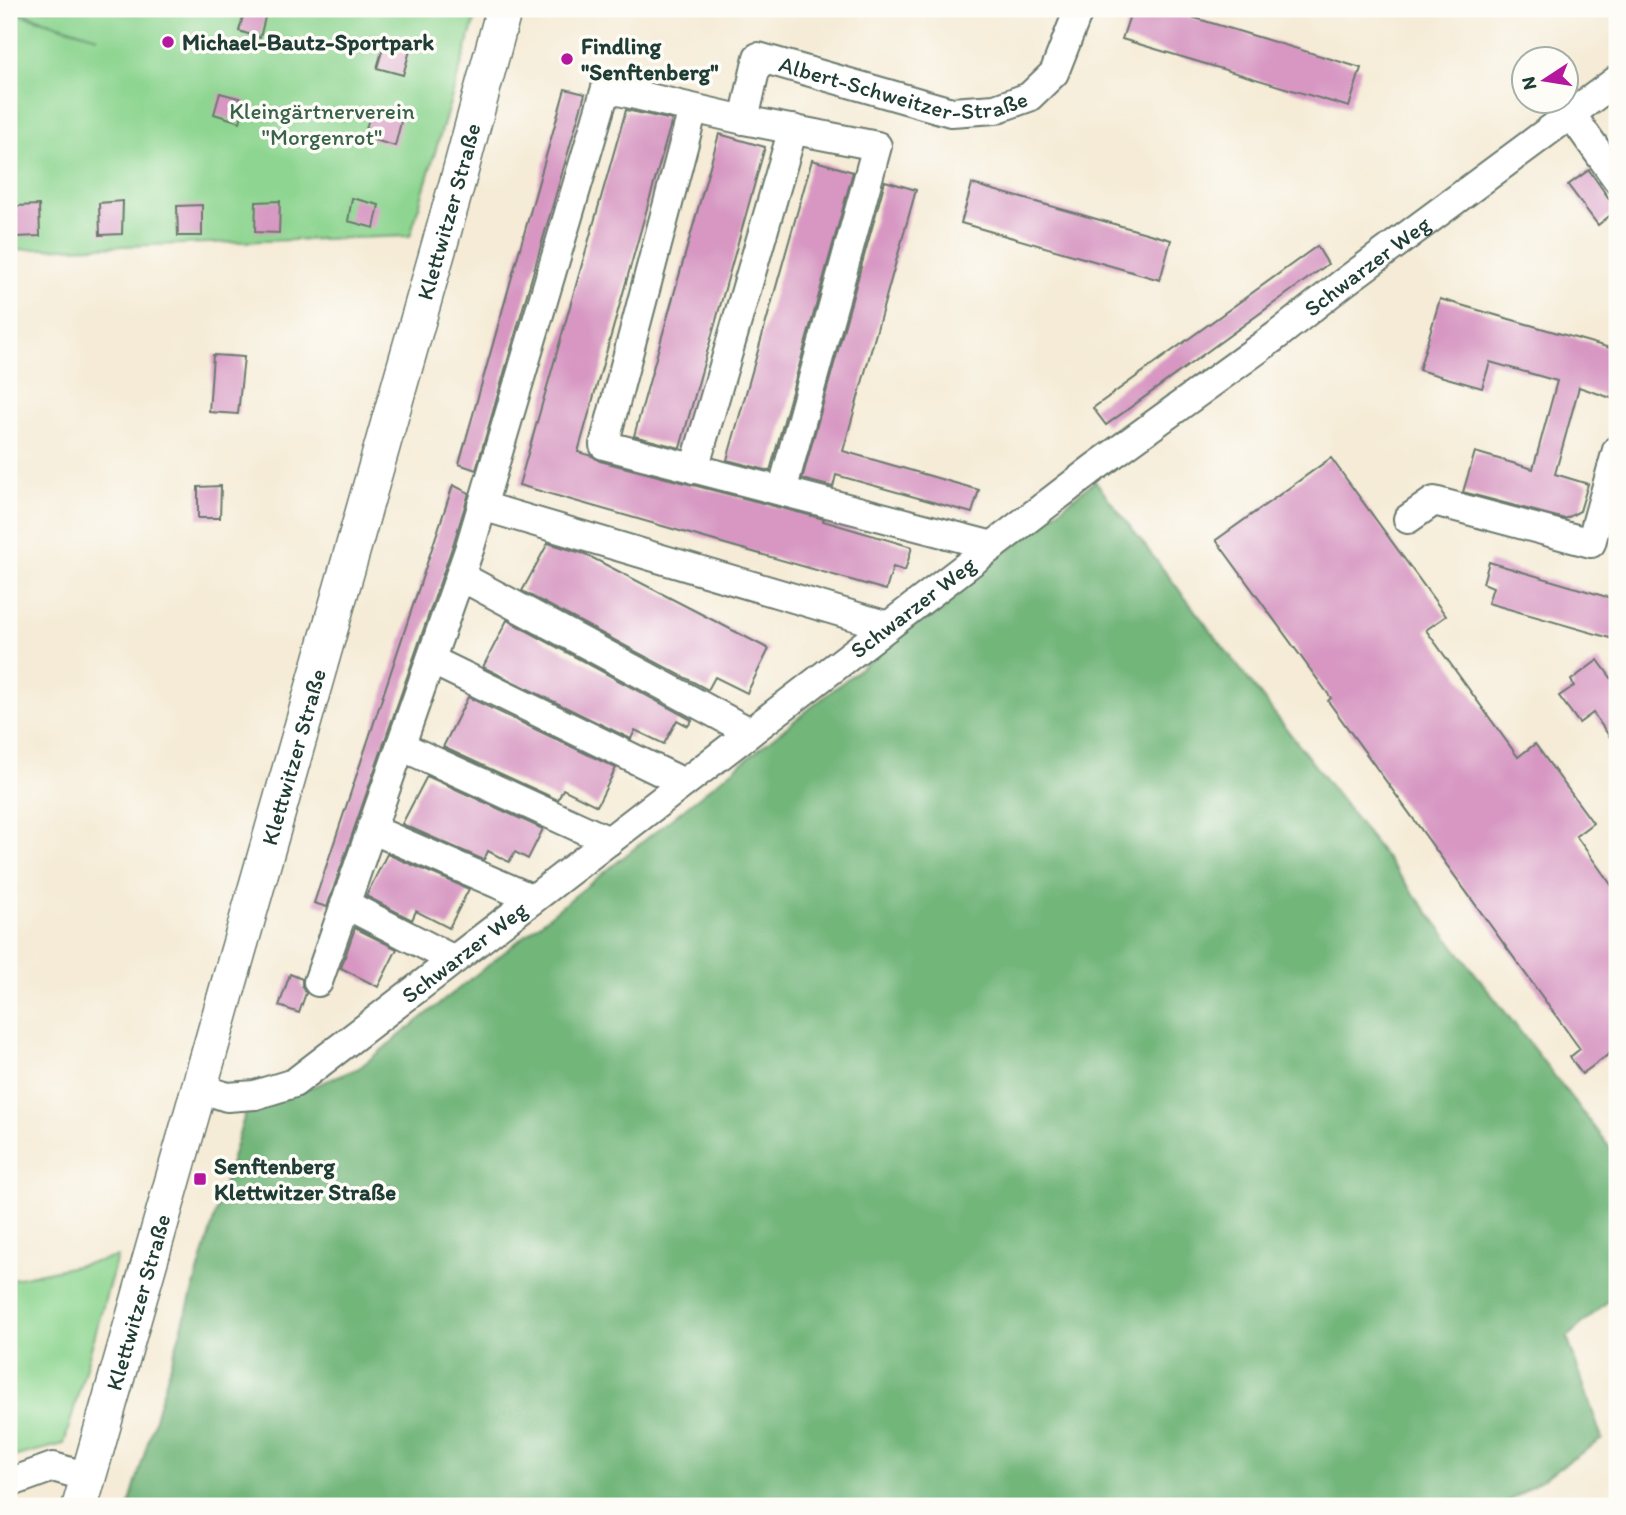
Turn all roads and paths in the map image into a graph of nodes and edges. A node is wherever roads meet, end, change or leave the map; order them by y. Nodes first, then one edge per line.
1 (504, 9) edge
2 (1079, 9) edge
3 (1617, 80) edge
4 (1580, 107) edge
5 (693, 109) junction
6 (1568, 116) edge
7 (1572, 116) edge
8 (744, 120) junction
9 (793, 129) junction
10 (1617, 179) edge
11 (1617, 450) edge
12 (694, 469) junction
13 (782, 491) junction
14 (482, 506) junction
15 (1408, 519) dead end
16 (993, 547) junction
17 (460, 576) junction
18 (887, 626) junction
19 (431, 660) junction
20 (750, 732) junction
21 (401, 746) junction
22 (684, 783) junction
23 (371, 829) junction
24 (609, 841) junction
25 (533, 899) junction
26 (345, 904) junction
27 (454, 960) junction
28 (317, 982) dead end
29 (200, 1088) junction
30 (14, 1490) edge
31 (84, 1492) edge

1 - 29 main road, Klettwitzer Straße
2 - 8 street, Albert-Schweitzer-Straße
3 - 4 street, Schwarzer Weg
5 - 8 street
5 - 12 street
5 - 14 street
6 - 16 street, Schwarzer Weg
7 - 10 street
8 - 9 street
9 - 12 street
9 - 13 street
11 - 15 street
12 - 13 street
13 - 16 street
14 - 17 street
14 - 18 street
16 - 18 street, Schwarzer Weg
17 - 19 street
17 - 20 street
18 - 20 street, Schwarzer Weg
19 - 21 street
19 - 22 street
20 - 22 street, Schwarzer Weg
21 - 23 street
21 - 24 street
22 - 24 street, Schwarzer Weg
23 - 25 street
23 - 26 street
24 - 25 street, Schwarzer Weg
25 - 27 street, Schwarzer Weg
26 - 27 street
26 - 28 street
27 - 29 street, Schwarzer Weg
29 - 31 main road, Klettwitzer Straße
30 - 31 street

